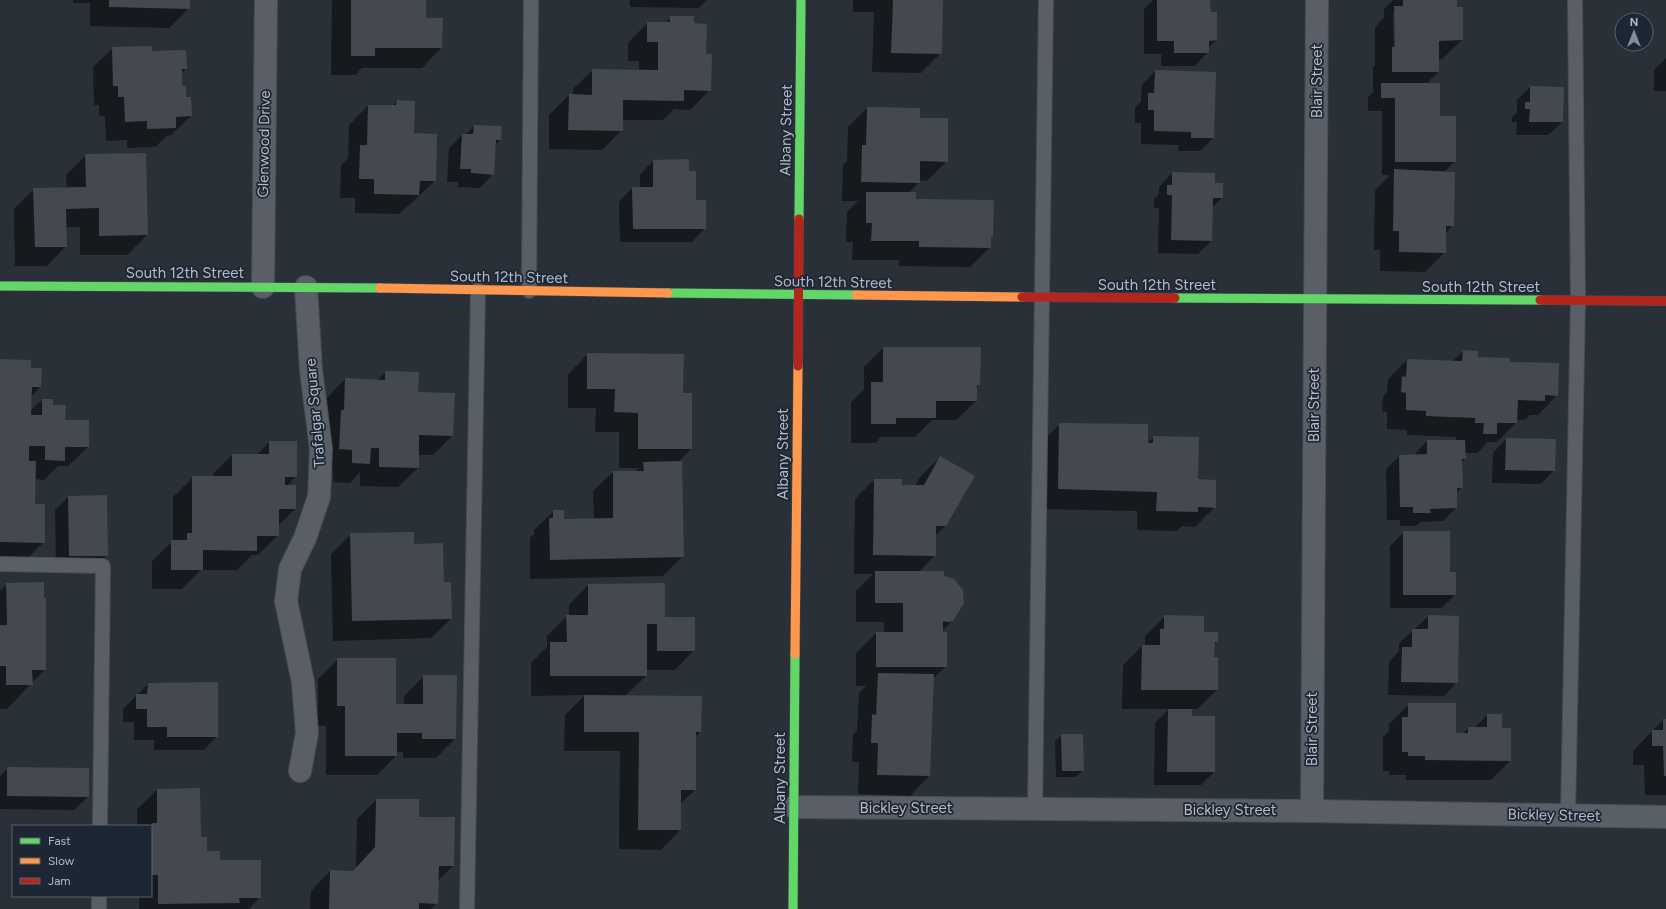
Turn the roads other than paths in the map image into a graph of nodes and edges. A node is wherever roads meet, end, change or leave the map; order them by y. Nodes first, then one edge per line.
1 (266, 0) edge
2 (531, 0) edge
3 (801, 0) edge
4 (1046, 0) edge
5 (1317, 0) edge
6 (1575, 0) edge
7 (0, 286) edge
8 (263, 287) junction
9 (306, 287) junction
10 (478, 290) junction
11 (529, 291) junction
12 (798, 296) junction
13 (1042, 298) junction
14 (1314, 300) junction
15 (1578, 301) junction
16 (1666, 301) edge
17 (0, 564) edge
18 (300, 771) dead end
19 (794, 808) junction
20 (1035, 809) junction
21 (1312, 811) junction
22 (1568, 815) junction
23 (1666, 817) edge
24 (100, 825) edge
25 (100, 897) edge
26 (99, 909) edge
27 (467, 909) edge
28 (793, 909) edge

1 - 8 street, Glenwood Drive
2 - 11 lane
3 - 12 street, Albany Street
4 - 13 lane
5 - 14 street, Blair Street
6 - 15 lane
7 - 8 street, South 12th Street
8 - 9 street, South 12th Street
9 - 10 street, South 12th Street
9 - 18 street, Trafalgar Square
10 - 11 street, South 12th Street
10 - 27 lane
11 - 12 street, South 12th Street
12 - 13 street, South 12th Street
12 - 19 street, Albany Street
13 - 14 street, South 12th Street
13 - 20 lane
14 - 15 street, South 12th Street
14 - 21 street, Blair Street
15 - 16 street, South 12th Street
15 - 22 lane
17 - 24 lane
19 - 20 street, Bickley Street
19 - 28 street, Albany Street
20 - 21 street, Bickley Street
21 - 22 street, Bickley Street
22 - 23 street, Bickley Street
25 - 26 lane

